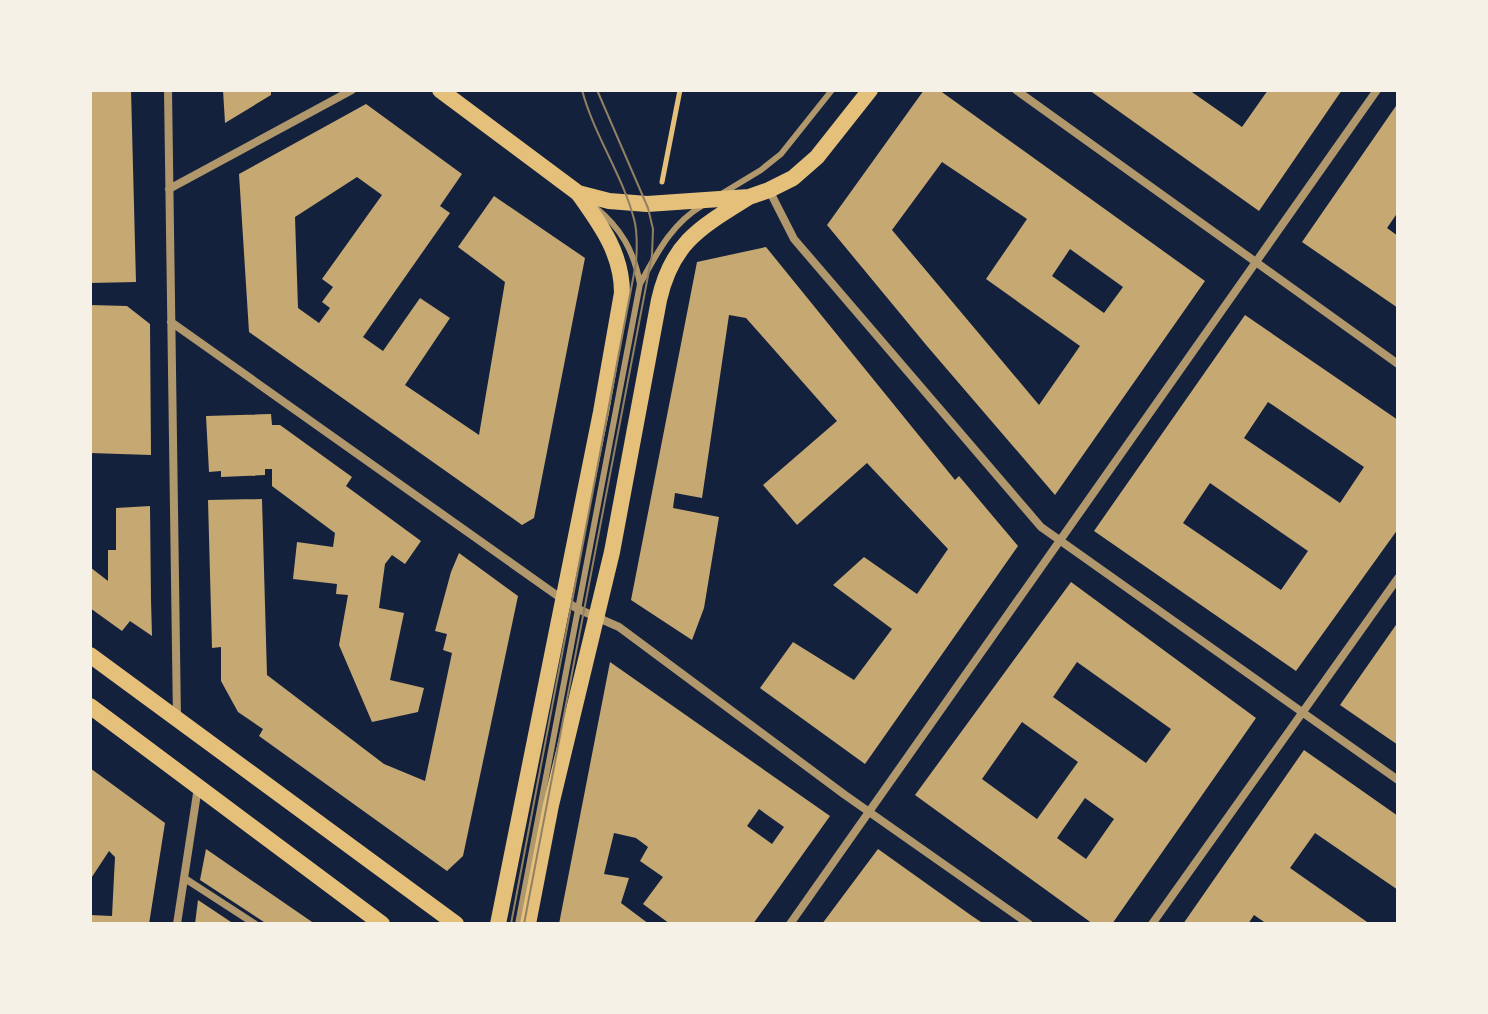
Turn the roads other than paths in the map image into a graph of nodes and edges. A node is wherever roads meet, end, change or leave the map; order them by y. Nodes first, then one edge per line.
1 (168, 90) edge
2 (352, 90) edge
3 (440, 90) edge
4 (832, 90) edge
5 (870, 90) edge
6 (1016, 90) edge
7 (1377, 90) edge
8 (169, 189) junction
9 (769, 190) junction
10 (578, 193) junction
11 (749, 197) junction
12 (711, 200) junction
13 (1256, 262) junction
14 (640, 284) junction
15 (171, 322) junction
16 (1398, 364) edge
17 (1060, 541) junction
18 (1398, 578) edge
19 (562, 599) junction
20 (578, 609) junction
21 (594, 617) junction
22 (90, 655) edge
23 (90, 706) edge
24 (1302, 713) junction
25 (177, 720) junction
26 (1398, 780) edge
27 (199, 786) junction
28 (870, 811) junction
29 (184, 878) junction
30 (177, 924) edge
31 (255, 924) edge
32 (382, 924) edge
33 (456, 924) edge
34 (498, 924) edge
35 (518, 924) edge
36 (528, 924) edge
37 (790, 924) edge
38 (1029, 924) edge
39 (1152, 924) edge

1 - 8 street
2 - 8 street
3 - 10 main road
4 - 12 lane
5 - 9 main road
6 - 13 street
7 - 13 street
8 - 15 street
9 - 11 main road
9 - 17 street
10 - 12 main road
10 - 14 lane
10 - 19 main road
11 - 12 main road
11 - 21 main road
12 - 14 lane
13 - 16 street
13 - 17 street
14 - 20 lane
15 - 19 street
15 - 25 street
17 - 24 street
17 - 28 street
18 - 24 street
19 - 20 street
19 - 34 main road
20 - 21 street
20 - 35 lane
21 - 28 street
21 - 36 main road
22 - 25 main road
23 - 27 main road
24 - 26 street
24 - 39 street
25 - 33 main road
27 - 29 street
27 - 32 main road
28 - 37 street
28 - 38 street
29 - 30 street
29 - 31 street

